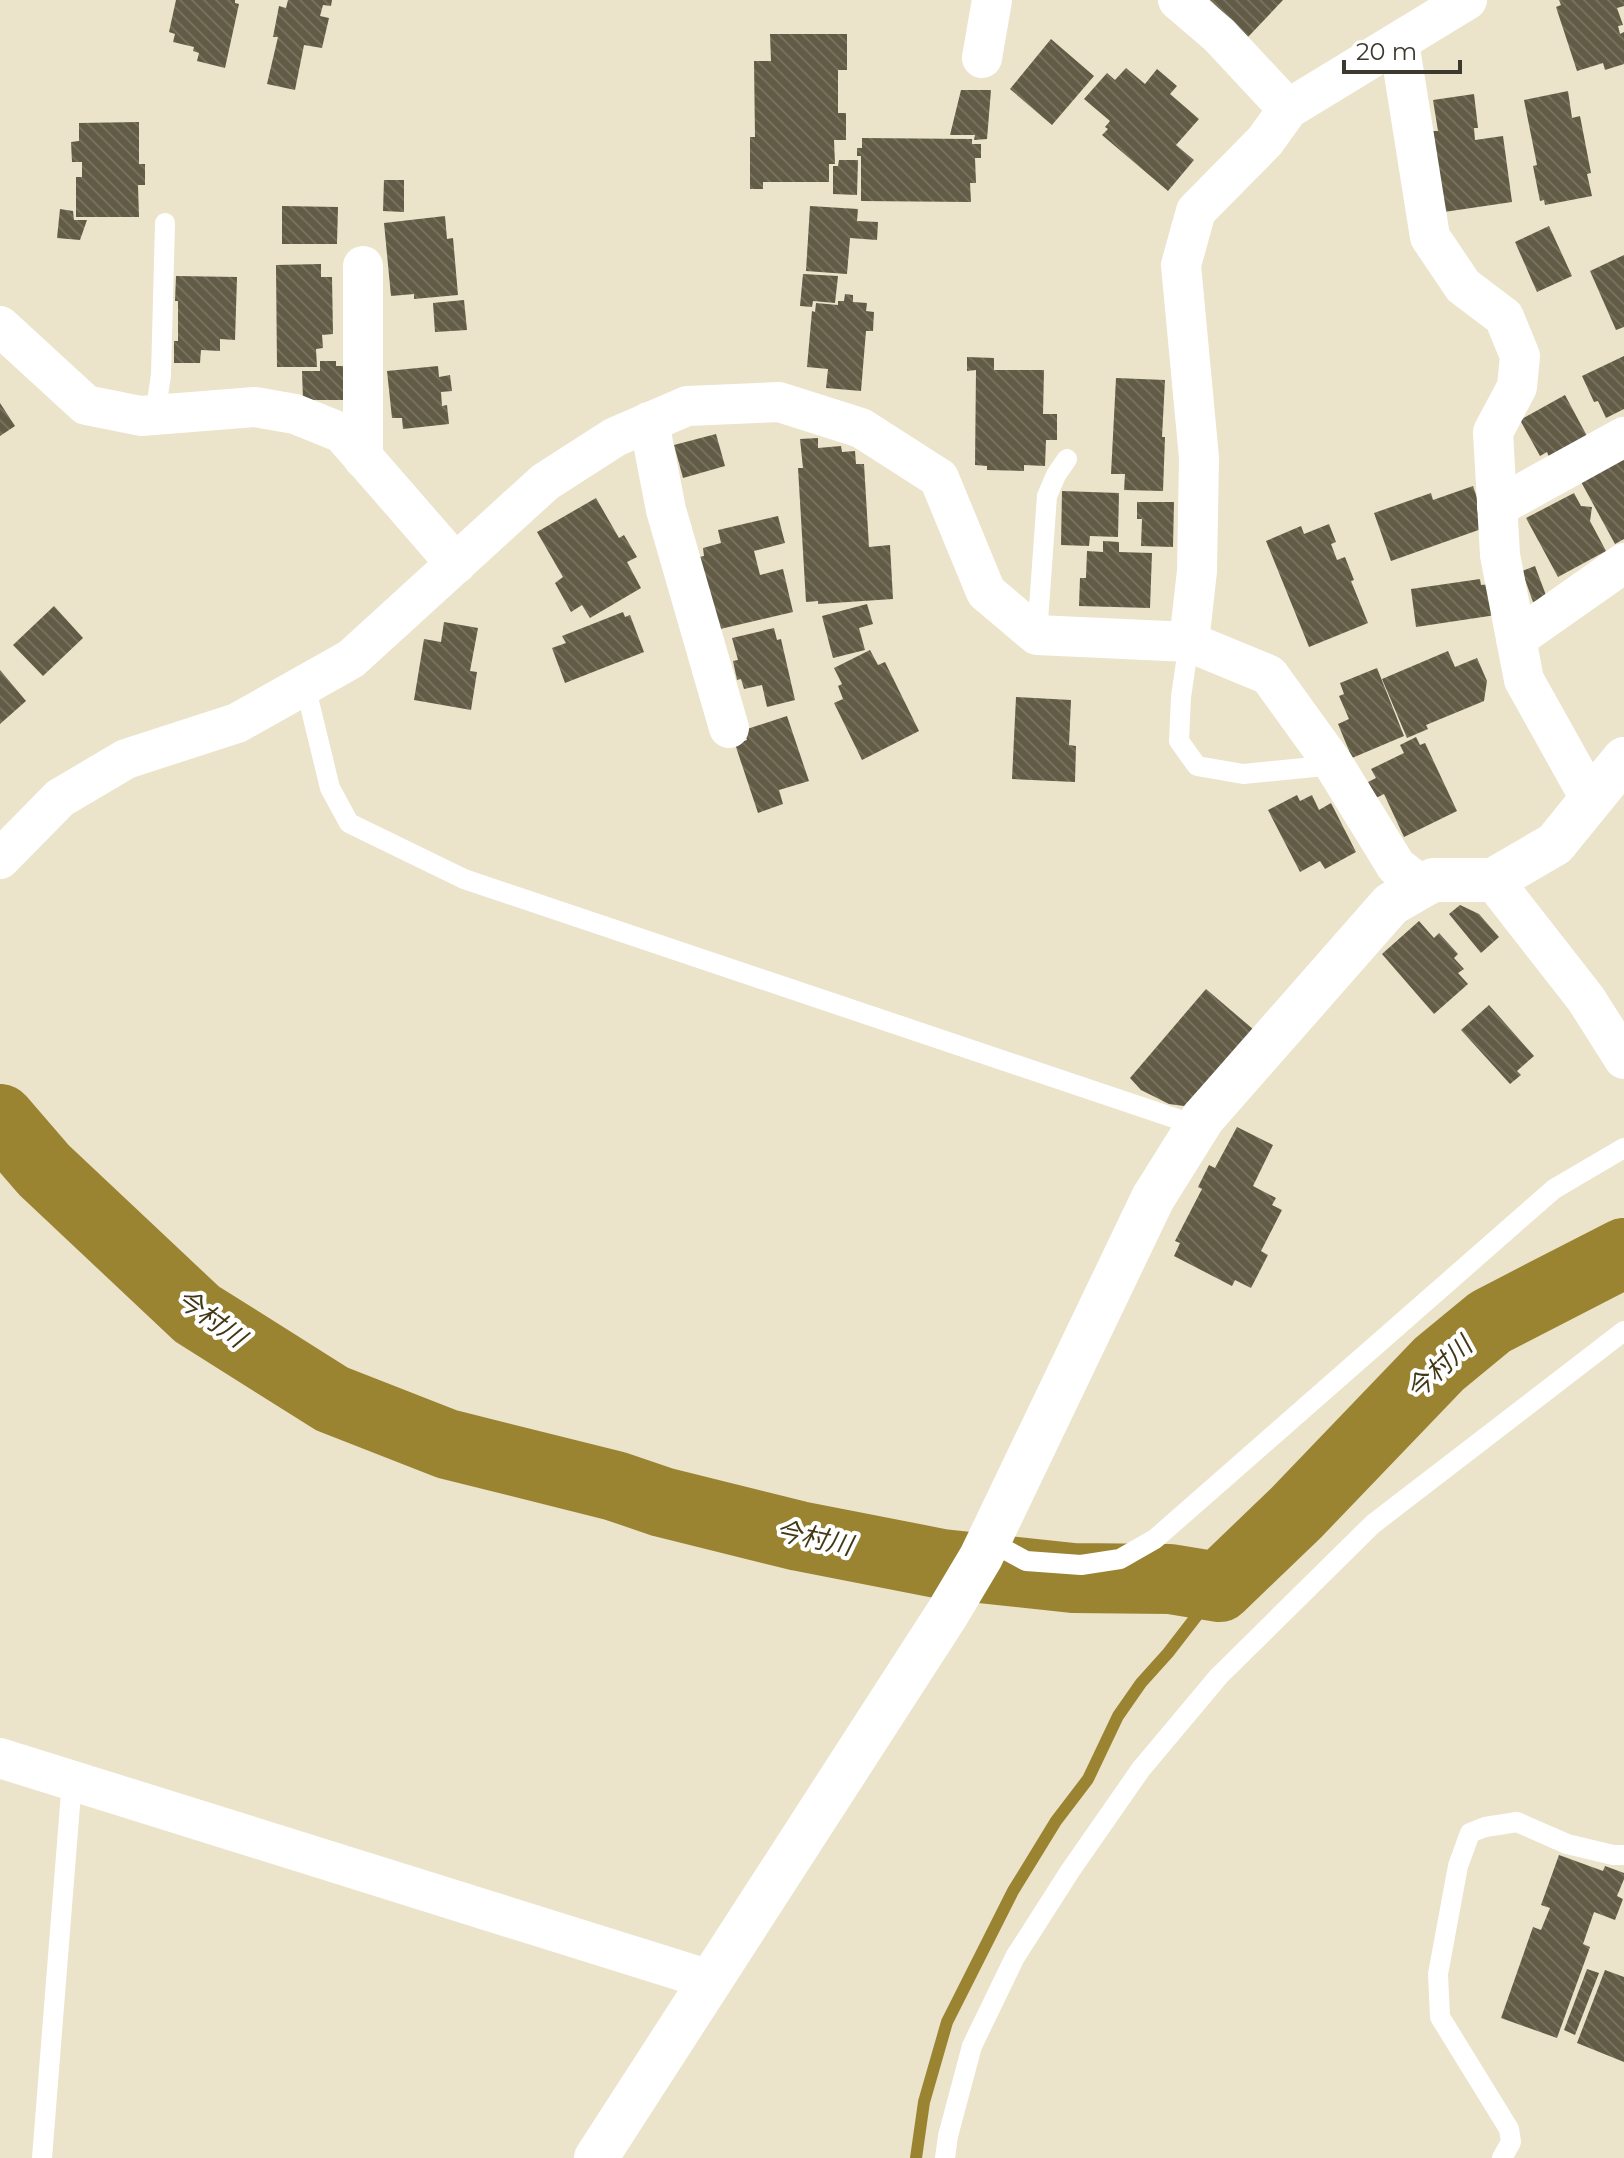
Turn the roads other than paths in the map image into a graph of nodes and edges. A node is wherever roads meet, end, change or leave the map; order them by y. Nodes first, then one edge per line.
1 (992, 0) edge
2 (1178, 0) edge
3 (1467, 0) edge
4 (1399, 42) junction
5 (982, 58) dead end
6 (1288, 109) junction
7 (165, 223) dead end
8 (363, 266) dead end
9 (0, 326) edge
10 (155, 415) junction
11 (649, 422) junction
12 (1624, 437) edge
13 (363, 458) junction
14 (1067, 459) dead end
15 (1497, 507) junction
16 (1624, 563) edge
17 (456, 564) junction
18 (1037, 635) junction
19 (1516, 639) junction
20 (1189, 642) junction
21 (305, 685) junction
22 (729, 728) dead end
23 (1624, 759) edge
24 (1334, 765) junction
25 (1591, 800) junction
26 (0, 859) edge
27 (1493, 880) junction
28 (1422, 886) junction
29 (1624, 1059) edge
30 (1198, 1126) junction
31 (1624, 1148) edge
32 (1624, 1331) edge
33 (985, 1549) junction
34 (0, 1758) edge
35 (72, 1780) junction
36 (1624, 1855) edge
37 (710, 1980) junction
38 (42, 2158) edge
39 (596, 2158) edge
40 (945, 2158) edge
41 (1502, 2158) edge

1 - 5 street
2 - 6 street
3 - 4 street
4 - 6 street
4 - 15 street
6 - 20 street
7 - 10 lane
8 - 13 street
9 - 10 street
10 - 13 street
11 - 17 street
11 - 18 street
11 - 22 street
12 - 15 street
13 - 17 street
14 - 18 lane
15 - 19 street
16 - 19 street
17 - 21 street
18 - 20 street
19 - 25 street
20 - 24 street
20 - 24 lane
21 - 26 street
21 - 30 lane
23 - 25 street
24 - 28 street
25 - 27 street
27 - 28 street
27 - 29 street
28 - 30 street
30 - 33 street
31 - 33 lane
32 - 40 lane
33 - 37 street
34 - 35 street
35 - 37 street
35 - 38 lane
36 - 41 lane
37 - 39 street

